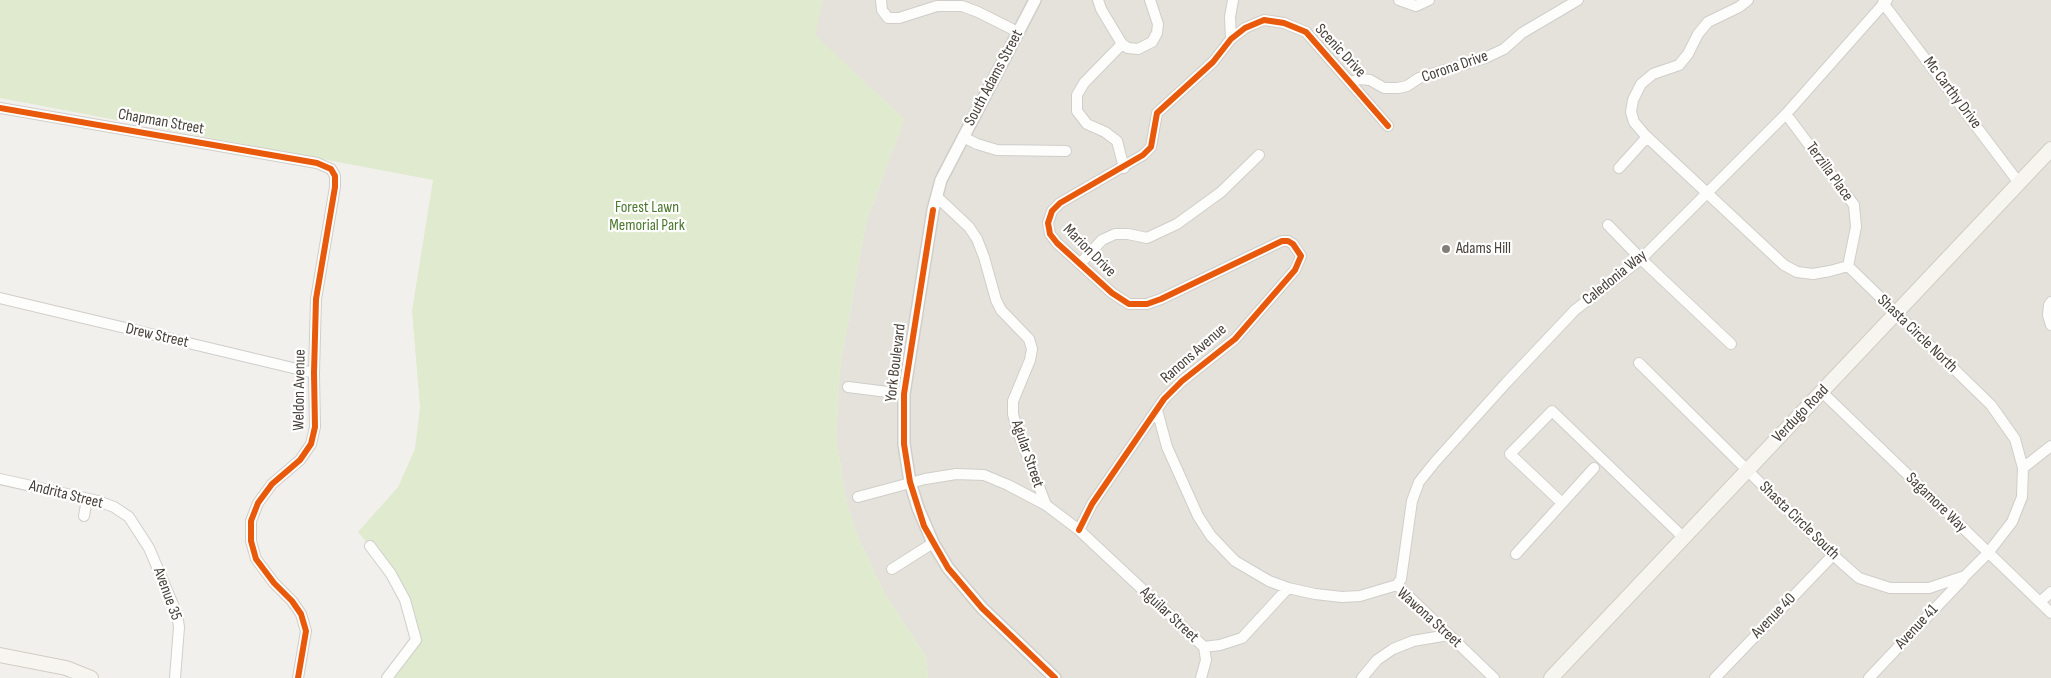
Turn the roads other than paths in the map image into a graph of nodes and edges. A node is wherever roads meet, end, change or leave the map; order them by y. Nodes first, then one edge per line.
1 (881, 0) edge
2 (1035, 0) edge
3 (1098, 0) edge
4 (1150, 0) edge
5 (1233, 0) edge
6 (1399, 0) edge
7 (1429, 0) edge
8 (1578, 0) edge
9 (1748, 0) edge
10 (952, 2) edge
11 (1885, 2) edge
12 (1018, 32) junction
13 (1231, 39) junction
14 (1122, 44) junction
15 (1351, 82) junction
16 (0, 108) edge
17 (1786, 114) junction
18 (1388, 126) dead end
19 (963, 137) junction
20 (1647, 137) junction
21 (2051, 149) edge
22 (1066, 151) dead end
23 (1259, 155) dead end
24 (953, 156) joint
25 (317, 163) joint
26 (1124, 168) junction
27 (1619, 168) dead end
28 (2019, 183) junction
29 (1708, 193) junction
30 (937, 197) junction
31 (1608, 225) dead end
32 (1301, 256) joint
33 (1641, 259) junction
34 (1080, 264) junction
35 (1848, 266) junction
36 (0, 298) edge
37 (2051, 302) edge
38 (1896, 314) junction
39 (2051, 326) edge
40 (1731, 344) dead end
41 (1639, 363) dead end
42 (314, 373) junction
43 (848, 387) dead end
44 (1822, 392) junction
45 (904, 394) junction
46 (1156, 410) junction
47 (2051, 446) edge
48 (1594, 468) dead end
49 (2023, 468) junction
50 (1747, 471) junction
51 (0, 479) edge
52 (910, 482) junction
53 (858, 497) dead end
54 (87, 499) junction
55 (1562, 503) junction
56 (1046, 505) junction
57 (84, 516) dead end
58 (129, 517) joint
59 (1079, 530) junction
60 (1683, 537) junction
61 (933, 543) junction
62 (370, 546) dead end
63 (1988, 553) junction
64 (1516, 554) dead end
65 (1833, 555) junction
66 (892, 569) dead end
67 (1965, 576) junction
68 (1397, 585) junction
69 (1288, 588) junction
70 (2051, 592) edge
71 (2040, 602) junction
72 (2051, 613) edge
73 (1448, 635) junction
74 (1204, 646) junction
75 (0, 654) edge
76 (91, 678) edge
77 (176, 678) edge
78 (298, 678) edge
79 (387, 678) edge
80 (1055, 678) edge
81 (1201, 678) edge
82 (1362, 678) edge
83 (1494, 678) edge
84 (1551, 678) edge
85 (1715, 678) edge
86 (1869, 678) edge

1 - 10 street
2 - 12 street, South Adams Street
3 - 14 street
4 - 14 street
5 - 13 street
6 - 7 street
8 - 15 street, Corona Drive
9 - 20 street
10 - 12 street
11 - 17 street, Caledonia Way
11 - 28 street, Mc Carthy Drive
12 - 19 street, South Adams Street
13 - 15 street, Scenic Drive
13 - 26 street, Marion Drive
14 - 26 street
15 - 18 street, Scenic Drive
16 - 25 street, Chapman Street
17 - 29 street, Caledonia Way
17 - 35 street, Terzilla Place
19 - 22 street
19 - 24 street, South Adams Street
20 - 27 street
20 - 29 street
21 - 28 main road, Verdugo Road
23 - 34 street
24 - 30 street, York Boulevard
25 - 42 street, Weldon Avenue
26 - 34 street, Marion Drive
28 - 38 main road, Verdugo Road
29 - 33 street, Caledonia Way
29 - 35 street
30 - 45 street, York Boulevard
30 - 56 street, Agular Street
31 - 33 street
32 - 34 street, Marion Drive
32 - 46 street, Ranons Avenue
33 - 40 street
33 - 68 street, Caledonia Way
35 - 38 street, Shasta Circle North
36 - 42 street, Drew Street
37 - 39 street
38 - 44 main road, Verdugo Road
38 - 49 street, Shasta Circle North
41 - 50 street, Shasta Circle South
42 - 78 street, Weldon Avenue
43 - 45 street
44 - 50 main road, Verdugo Road
44 - 63 street, Sagamore Way
45 - 52 street, York Boulevard
46 - 59 street, Ranons Avenue
46 - 69 street, Wawona Street
47 - 49 street
48 - 55 street
49 - 63 street, Shasta Circle North
50 - 60 main road, Verdugo Road
50 - 65 street, Shasta Circle South
51 - 54 street, Andrita Street
52 - 53 street
52 - 56 street
52 - 61 street, York Boulevard
54 - 57 street
54 - 58 street, Andrita Street
55 - 60 street
55 - 64 street
56 - 59 street
58 - 77 street, Avenue 35
59 - 74 street, Aguilar Street
60 - 84 main road, Verdugo Road
61 - 66 street
61 - 80 street, York Boulevard
62 - 79 street
63 - 67 street, Shasta Circle South
63 - 71 street, Sagamore Way
65 - 67 street, Shasta Circle South
65 - 85 street, Avenue 40
67 - 86 street, Avenue 41
68 - 69 street, Wawona Street
68 - 73 street, Wawona Street
69 - 74 street, Aguilar Street
70 - 71 street
71 - 72 street, Sagamore Way
73 - 82 street
73 - 83 street, Wawona Street
74 - 81 street
75 - 76 main road

